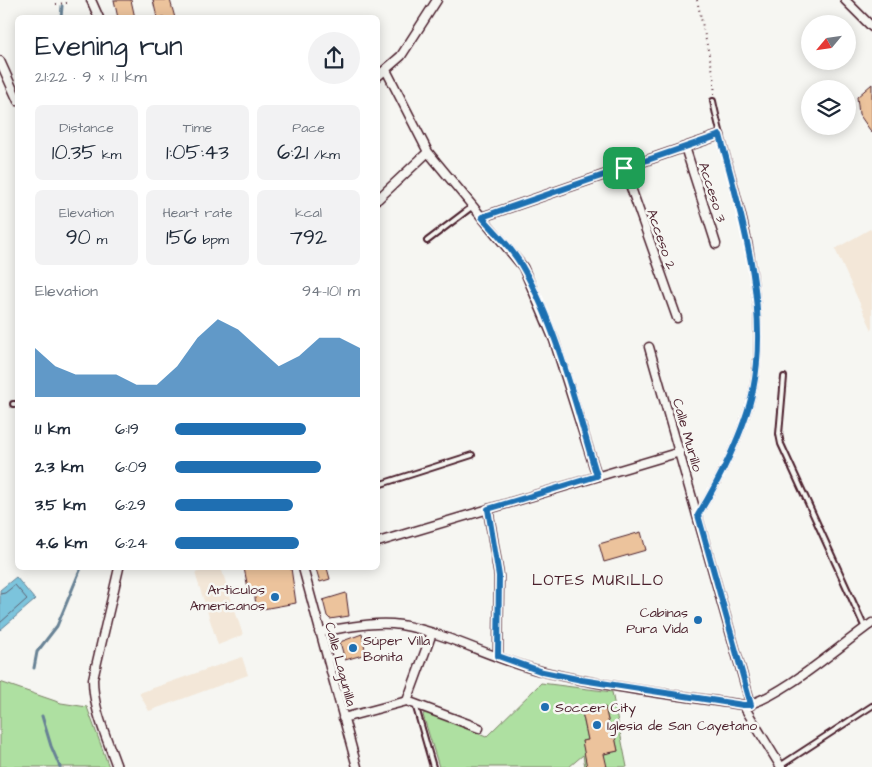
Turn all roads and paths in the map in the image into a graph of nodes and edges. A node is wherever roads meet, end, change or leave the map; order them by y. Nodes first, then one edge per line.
1 (91, 0) edge
2 (437, 0) edge
3 (697, 0) edge
4 (845, 0) edge
5 (67, 3) dead end
6 (56, 4) dead end
7 (98, 15) edge
8 (872, 27) edge
9 (0, 61) edge
10 (386, 70) junction
11 (380, 74) edge
12 (15, 94) edge
13 (712, 101) joint
14 (720, 135) junction
15 (685, 147) junction
16 (428, 152) junction
17 (624, 168) junction
18 (380, 197) edge
19 (473, 206) junction
20 (482, 217) junction
21 (427, 242) dead end
22 (716, 244) dead end
23 (677, 318) dead end
24 (649, 347) dead end
25 (784, 377) dead end
26 (680, 452) junction
27 (472, 455) dead end
28 (597, 476) junction
29 (380, 484) edge
30 (488, 509) junction
31 (698, 515) junction
32 (380, 541) edge
33 (119, 570) edge
34 (303, 570) edge
35 (872, 623) edge
36 (865, 628) junction
37 (319, 632) junction
38 (432, 633) junction
39 (498, 656) junction
40 (407, 701) junction
41 (415, 704) junction
42 (747, 705) junction
43 (872, 706) edge
44 (342, 718) junction
45 (479, 728) dead end
46 (781, 766) edge
47 (117, 767) edge
48 (357, 767) edge
49 (433, 767) edge

1 - 7 street
2 - 10 street
3 - 13 path
4 - 8 street
5 - 6 path
9 - 12 street
10 - 11 street
10 - 16 street
13 - 14 lane
14 - 15 street
14 - 31 lane
15 - 17 street
15 - 22 street, Acceso 3
16 - 18 street
16 - 19 street
17 - 20 street
17 - 23 street, Acceso 2
19 - 20 street
19 - 21 lane
20 - 28 street
24 - 26 street, Calle Murillo
25 - 36 lane
26 - 28 street
26 - 31 street, Calle Murillo
27 - 29 lane
28 - 30 street
30 - 32 street
30 - 39 street
31 - 42 street, Calle Murillo
33 - 47 street
34 - 37 street, Calle Lagunilla
35 - 36 street
36 - 42 street
37 - 38 street
37 - 44 street, Calle Lagunilla
38 - 39 street
38 - 40 street
39 - 42 street
40 - 41 street
40 - 44 street
41 - 45 street
41 - 49 lane
42 - 46 street, Calle Murillo
43 - 46 lane
44 - 48 street, Calle Lagunilla

